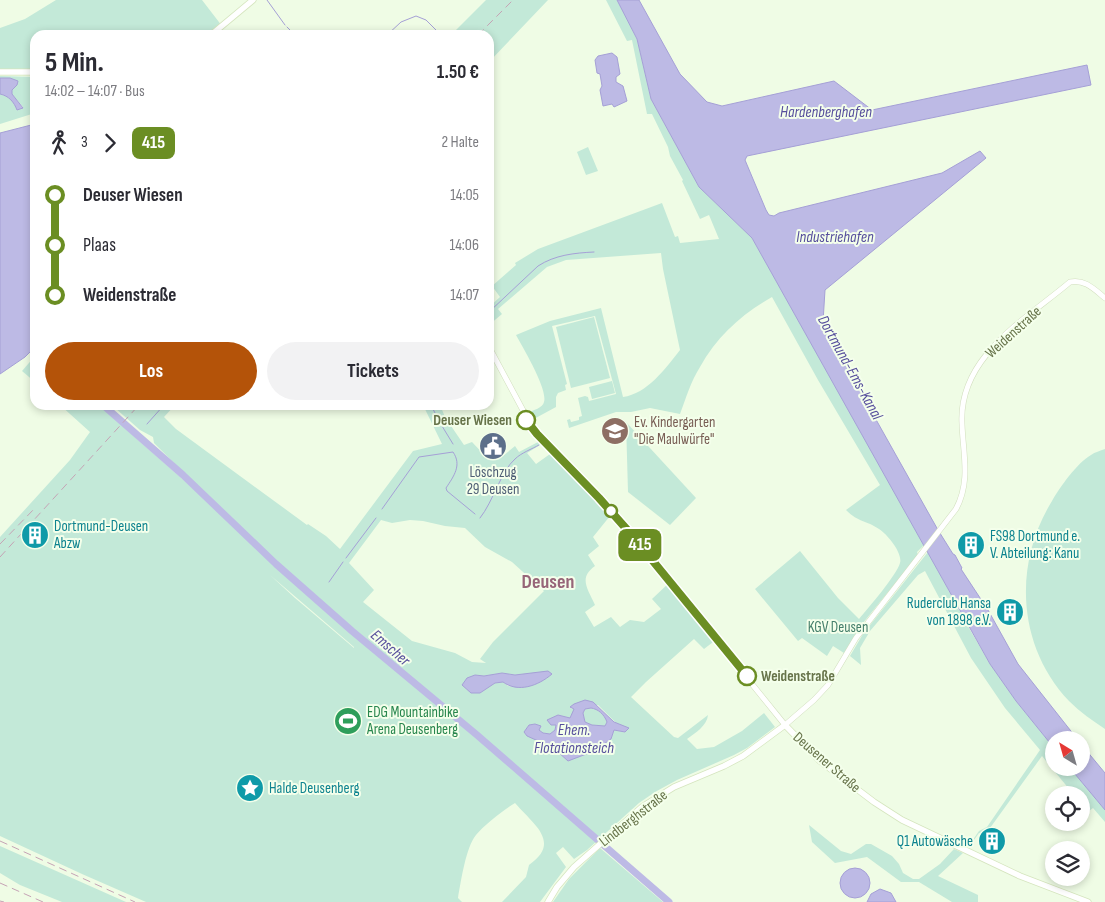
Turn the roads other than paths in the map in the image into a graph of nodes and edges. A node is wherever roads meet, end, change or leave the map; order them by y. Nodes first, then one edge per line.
1 (253, 0) edge
2 (217, 30) edge
3 (0, 72) edge
4 (30, 72) edge
5 (1105, 298) edge
6 (494, 357) edge
7 (785, 725) junction
8 (548, 902) edge
9 (1088, 902) edge

1 - 2 main road
3 - 4 main road
5 - 7 street, Weidenstraße
6 - 7 street, Deusener Straße
7 - 8 main road, Lindberghstraße
7 - 9 main road, Deusener Straße

